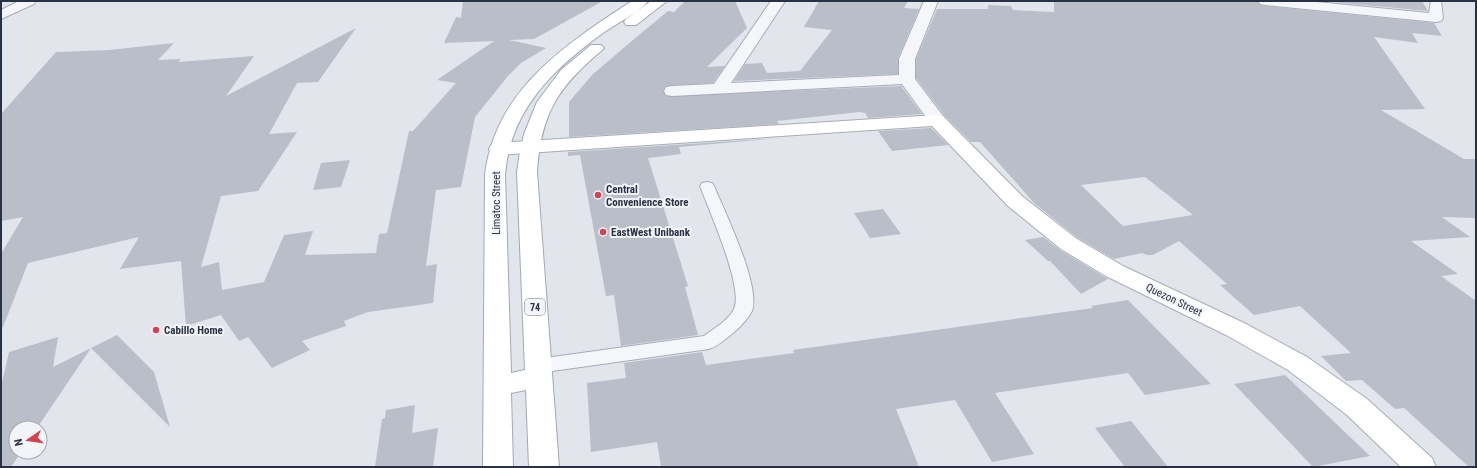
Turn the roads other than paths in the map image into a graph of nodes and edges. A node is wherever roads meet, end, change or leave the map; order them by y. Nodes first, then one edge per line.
1 (29, 1) edge
2 (641, 1) edge
3 (660, 1) edge
4 (778, 1) edge
5 (931, 1) edge
6 (1265, 1) edge
7 (1436, 3) dead end
8 (1, 15) edge
9 (906, 79) junction
10 (719, 88) junction
11 (672, 91) dead end
12 (937, 120) junction
13 (528, 146) junction
14 (498, 149) junction
15 (707, 186) dead end
16 (538, 372) junction
17 (497, 386) junction
18 (498, 467) edge
19 (544, 467) edge
20 (1421, 467) edge

1 - 8 street
2 - 14 main road, Limatoc Street
3 - 13 main road, 74
4 - 10 street
5 - 9 street
6 - 7 street
9 - 10 street
9 - 12 street
10 - 11 street
12 - 13 main road
12 - 20 main road, Quezon Street
13 - 14 main road
13 - 16 main road, 74
14 - 17 main road, Limatoc Street
15 - 16 lane
16 - 17 main road
16 - 19 main road, 74
17 - 18 main road, Limatoc Street

